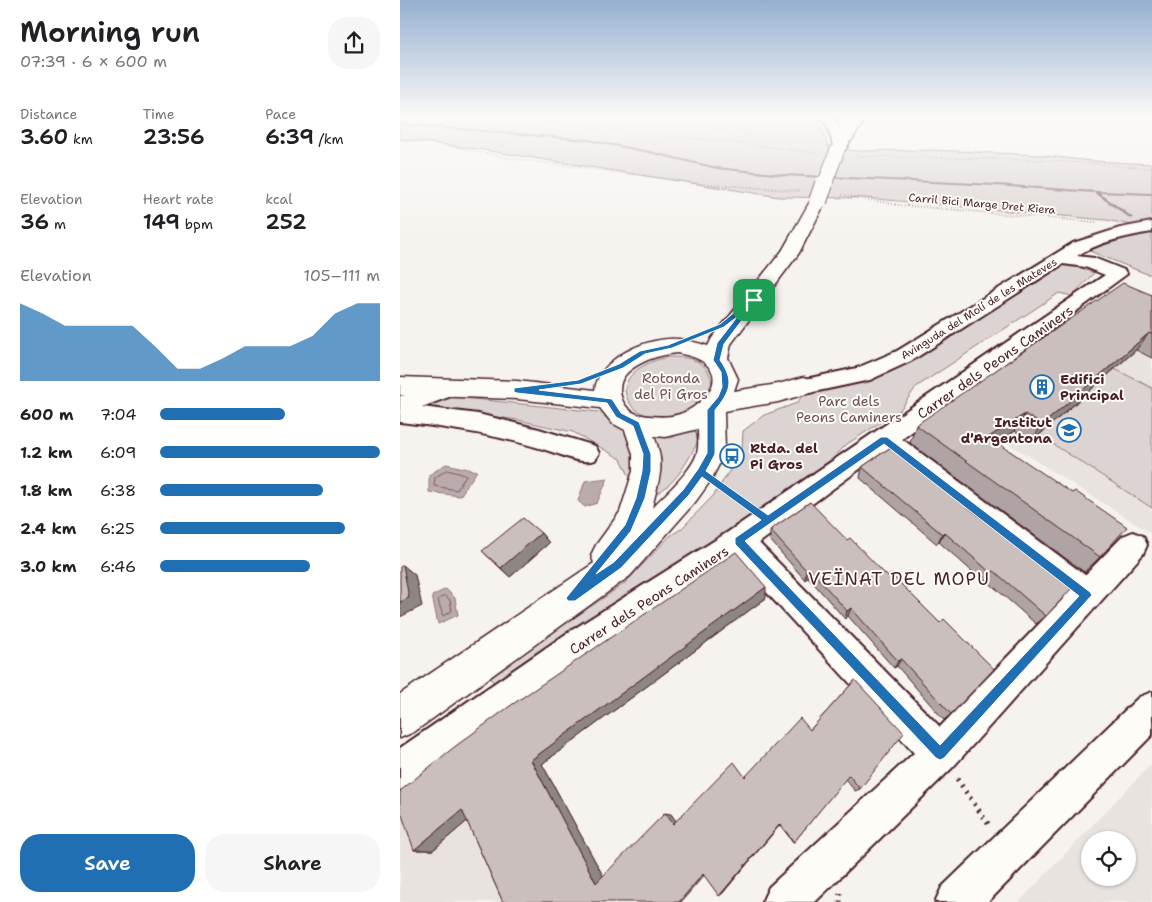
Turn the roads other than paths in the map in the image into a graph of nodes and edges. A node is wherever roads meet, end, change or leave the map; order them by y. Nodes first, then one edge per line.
1 (836, 158) edge
2 (1152, 227) edge
3 (1060, 259) junction
4 (754, 300) junction
5 (669, 347) junction
6 (621, 366) junction
7 (720, 366) junction
8 (400, 386) edge
9 (804, 386) junction
10 (450, 388) junction
11 (517, 390) junction
12 (609, 400) junction
13 (400, 404) edge
14 (714, 406) junction
15 (400, 413) edge
16 (636, 424) junction
17 (884, 440) junction
18 (586, 453) dead end
19 (738, 541) junction
20 (1133, 545) dead end
21 (1087, 595) junction
22 (571, 598) junction
23 (1152, 710) edge
24 (400, 718) edge
25 (940, 754) junction
26 (400, 771) edge
27 (784, 902) edge
28 (958, 902) edge

1 - 4 main road, bridge
2 - 3 street, Avinguda del Molí de les Mateves
3 - 9 street, Avinguda del Molí de les Mateves
3 - 17 street, Carrer dels Peons Caminers
4 - 5 main road
4 - 7 main road
5 - 6 main road
5 - 7 main road
6 - 11 main road
6 - 12 main road
7 - 9 main road
7 - 14 main road
8 - 10 main road
9 - 14 main road
10 - 11 main road
10 - 13 street
11 - 12 main road
12 - 16 main road
14 - 16 main road
14 - 22 main road
15 - 18 street
16 - 22 main road
17 - 19 street, Carrer dels Peons Caminers
17 - 21 street
19 - 25 street
19 - 26 street, Carrer dels Peons Caminers
20 - 21 street
21 - 25 street
22 - 24 main road
23 - 28 street
25 - 27 street

